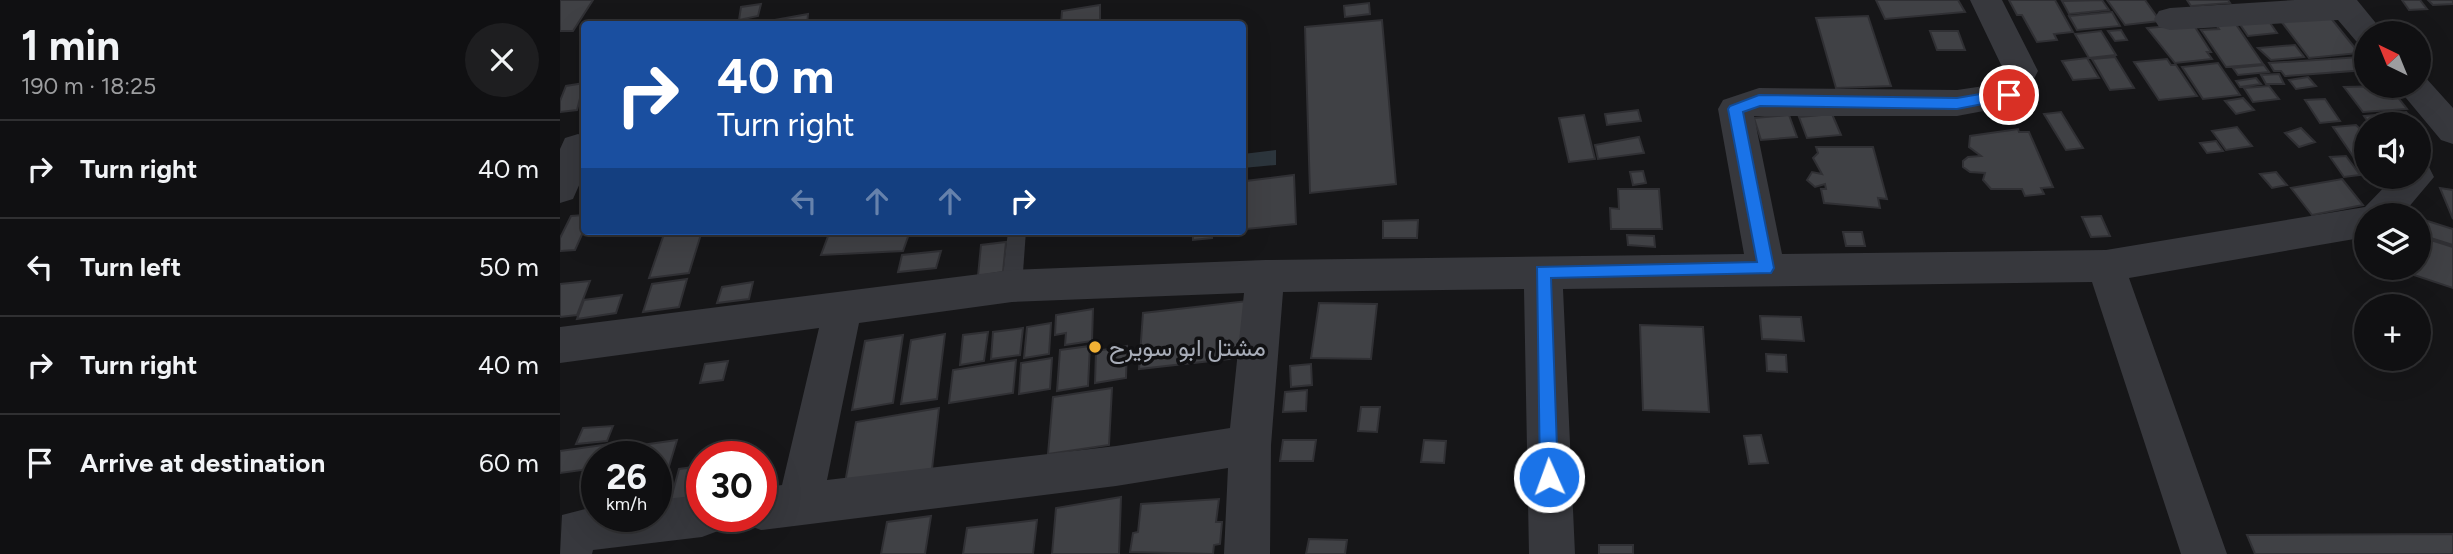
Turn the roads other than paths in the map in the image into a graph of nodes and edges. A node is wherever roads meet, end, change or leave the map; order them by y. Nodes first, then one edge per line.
1 (1986, 0) edge
2 (2170, 19) dead end
3 (2357, 21) edge
4 (2424, 98) edge
5 (2453, 131) edge
6 (2453, 141) edge
7 (578, 148) dead end
8 (2431, 157) edge
9 (560, 189) edge
10 (2404, 189) edge
11 (2390, 203) edge
12 (2354, 224) edge
13 (1017, 235) edge
14 (2106, 265) junction
15 (1766, 268) junction
16 (1543, 271) junction
17 (1265, 276) junction
18 (1012, 286) junction
19 (843, 307) junction
20 (560, 345) edge
21 (1250, 445) junction
22 (781, 507) edge
23 (686, 518) edge
24 (569, 554) edge
25 (1247, 554) edge
26 (1552, 554) edge
27 (2204, 554) edge

1 - 15 street
2 - 3 street
4 - 5 street
6 - 8 street
7 - 9 street
10 - 11 street
12 - 14 street
13 - 18 lane
14 - 15 street
14 - 27 street
15 - 16 street
16 - 17 street
16 - 26 street
17 - 18 street
17 - 21 street
18 - 19 street
19 - 20 street
19 - 22 street
21 - 22 street
21 - 25 street
23 - 24 street

